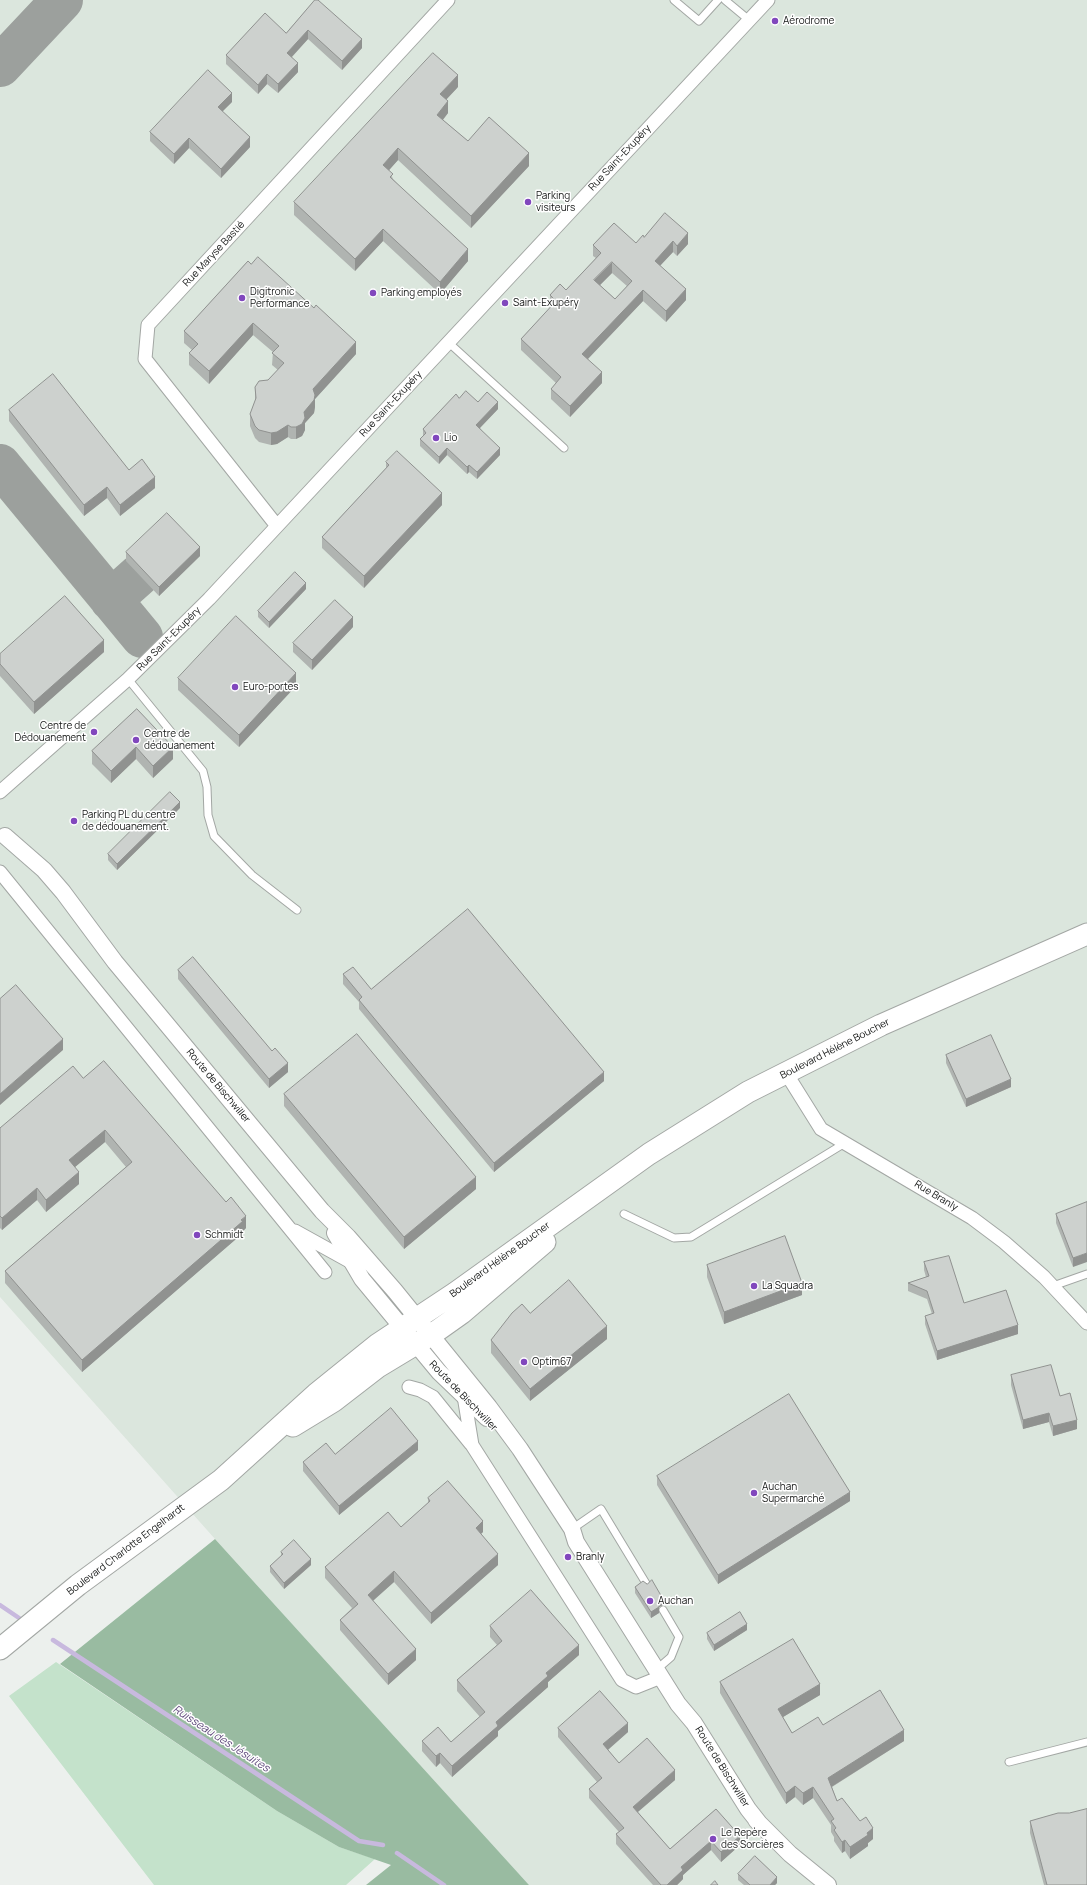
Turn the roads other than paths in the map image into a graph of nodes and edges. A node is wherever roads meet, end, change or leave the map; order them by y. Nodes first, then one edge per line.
1 (448, 0) edge
2 (674, 0) edge
3 (718, 0) edge
4 (726, 0) edge
5 (768, 0) edge
6 (749, 20) junction
7 (448, 342) junction
8 (564, 448) dead end
9 (277, 526) junction
10 (128, 679) junction
11 (0, 792) edge
12 (3, 833) edge
13 (0, 872) edge
14 (297, 910) dead end
15 (1087, 934) edge
16 (786, 1073) junction
17 (845, 1143) junction
18 (597, 1189) junction
19 (322, 1211) junction
20 (624, 1214) dead end
21 (291, 1229) junction
22 (352, 1262) junction
23 (325, 1272) dead end
24 (1087, 1274) edge
25 (1053, 1286) junction
26 (410, 1323) junction
27 (1087, 1323) edge
28 (424, 1340) junction
29 (409, 1387) dead end
30 (464, 1396) junction
31 (472, 1445) junction
32 (252, 1452) junction
33 (572, 1536) junction
34 (647, 1585) edge
35 (663, 1610) dead end
36 (0, 1649) edge
37 (658, 1674) junction
38 (1087, 1742) edge
39 (1009, 1762) dead end
40 (828, 1885) edge

1 - 9 street, Rue Maryse Bastié
2 - 3 lane
4 - 6 lane
5 - 6 street, Rue Saint-Exupéry
6 - 7 street, Rue Saint-Exupéry
7 - 8 lane
7 - 9 street, Rue Saint-Exupéry
9 - 10 street, Rue Saint-Exupéry
10 - 11 street, Rue Saint-Exupéry
10 - 14 lane
12 - 19 street, Route de Bischwiller
13 - 21 street
15 - 16 main road, Boulevard Hélène Boucher
16 - 17 street, Rue Branly
16 - 18 main road, Boulevard Hélène Boucher
17 - 20 lane
17 - 25 street, Rue Branly
18 - 26 main road, Boulevard Hélène Boucher
18 - 28 main road, Boulevard Hélène Boucher
19 - 22 street, Route de Bischwiller
19 - 26 street, Route de Bischwiller
21 - 22 street
21 - 23 street
22 - 26 street, Route de Bischwiller
24 - 25 lane
25 - 27 street, Rue Branly
26 - 28 street, Route de Bischwiller
26 - 32 main road, Boulevard Charlotte Engelhardt
28 - 30 street, Route de Bischwiller
28 - 32 main road, Boulevard Charlotte Engelhardt
28 - 33 street, Route de Bischwiller
29 - 31 street
30 - 31 street
30 - 33 street, Route de Bischwiller
31 - 37 street
32 - 36 main road, Boulevard Charlotte Engelhardt
33 - 34 lane
33 - 37 street, Route de Bischwiller
35 - 37 lane
37 - 40 street, Route de Bischwiller
38 - 39 lane

